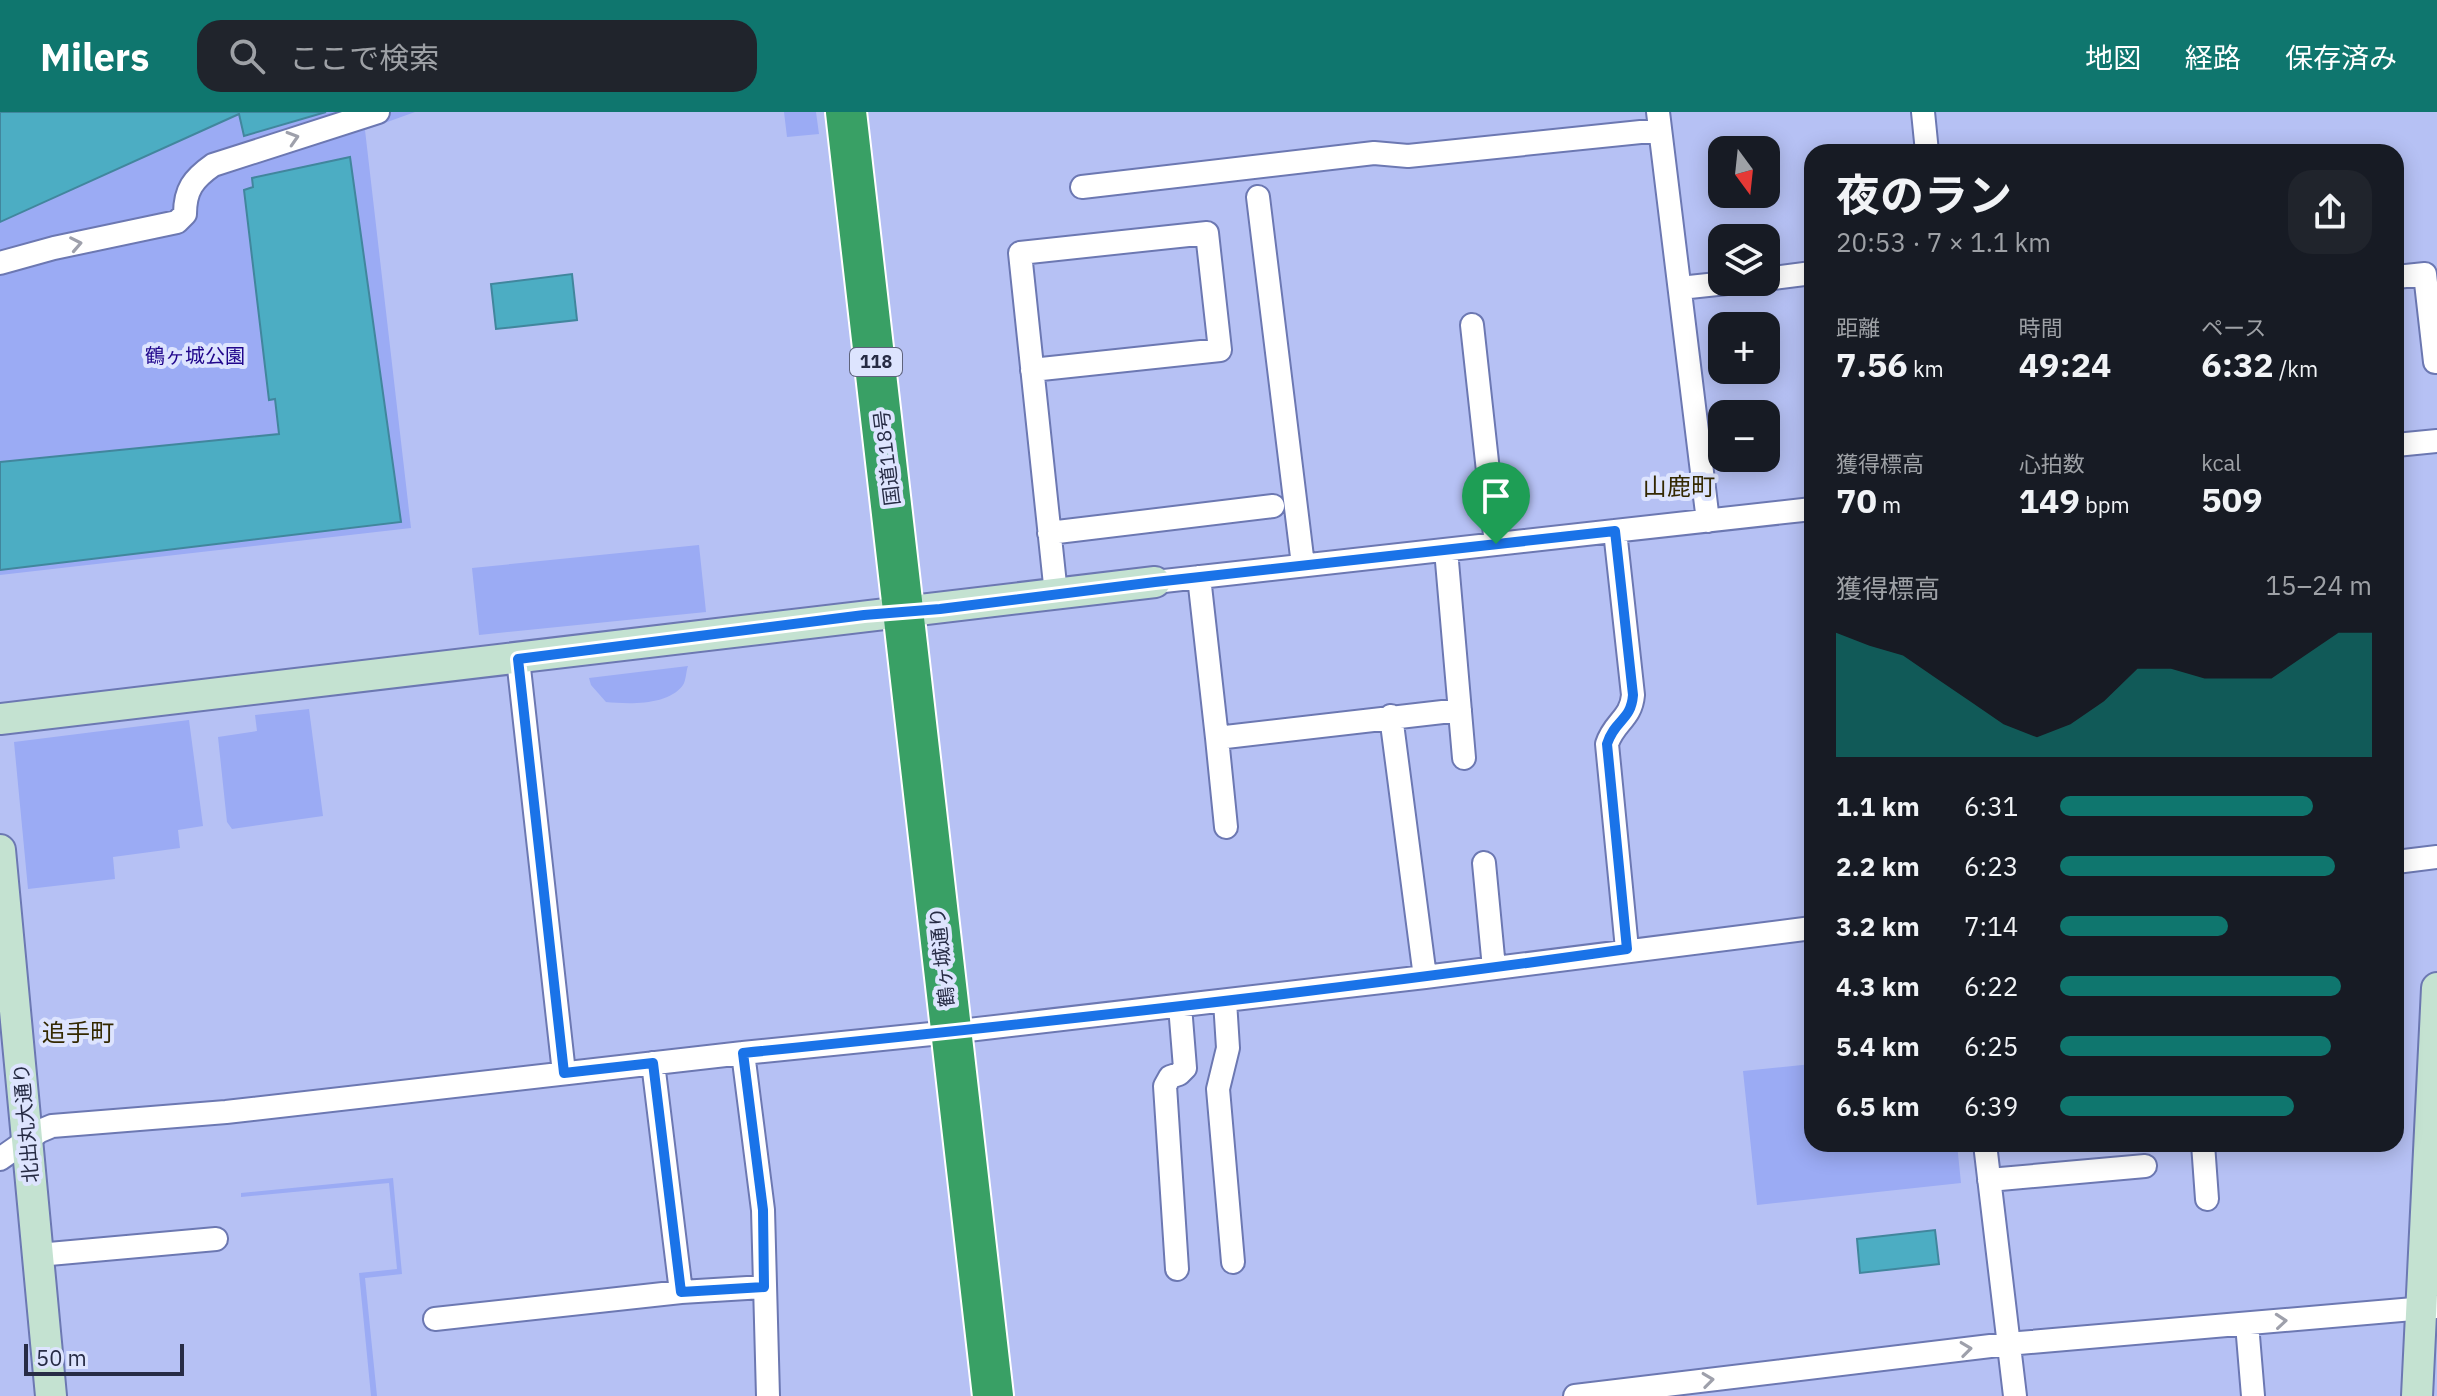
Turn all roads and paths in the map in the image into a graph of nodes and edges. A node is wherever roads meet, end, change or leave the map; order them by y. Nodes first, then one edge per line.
1 (378, 112) edge
2 (846, 112) edge
3 (1923, 112) edge
4 (1659, 121) edge
5 (1926, 144) edge
6 (1082, 187) dead end
7 (1258, 197) dead end
8 (0, 263) edge
9 (1804, 274) edge
10 (2404, 276) edge
11 (1780, 277) edge
12 (1708, 285) edge
13 (1680, 288) junction
14 (1472, 325) dead end
15 (2437, 362) edge
16 (1032, 370) junction
17 (2437, 441) edge
18 (2404, 444) edge
19 (1273, 506) dead end
20 (1804, 510) edge
21 (1708, 521) junction
22 (1615, 531) junction
23 (1049, 533) junction
24 (1496, 544) junction
25 (1446, 550) junction
26 (1303, 565) junction
27 (1199, 577) junction
28 (1155, 582) joint
29 (1056, 594) junction
30 (905, 613) junction
31 (518, 659) junction
32 (1460, 710) junction
33 (1391, 716) junction
34 (0, 719) edge
35 (1217, 738) junction
36 (1464, 758) dead end
37 (1226, 827) dead end
38 (0, 850) edge
39 (2437, 857) edge
40 (2404, 861) edge
41 (1484, 863) dead end
42 (1804, 929) edge
43 (1627, 949) junction
44 (1494, 968) junction
45 (1425, 977) junction
46 (2437, 988) edge
47 (1225, 1001) junction
48 (1180, 1006) junction
49 (951, 1032) junction
50 (743, 1053) junction
51 (653, 1063) junction
52 (564, 1073) junction
53 (26, 1141) junction
54 (1986, 1152) edge
55 (2204, 1152) edge
56 (0, 1159) edge
57 (2145, 1166) dead end
58 (1989, 1180) junction
59 (2207, 1199) dead end
60 (216, 1239) dead end
61 (38, 1255) junction
62 (1233, 1262) dead end
63 (1177, 1269) dead end
64 (764, 1287) junction
65 (681, 1292) junction
66 (2429, 1308) edge
67 (435, 1319) dead end
68 (2247, 1324) junction
69 (2007, 1344) junction
70 (51, 1396) edge
71 (768, 1396) edge
72 (993, 1396) edge
73 (1575, 1396) edge
74 (2015, 1396) edge
75 (2253, 1396) edge
76 (2417, 1396) edge

8 -> 1 street
2 - 30 highway, 国道118号 / 118
3 - 5 street
4 - 6 street
4 - 13 street
7 - 26 street
9 - 11 street
10 - 15 street
12 - 13 street
13 - 21 street
14 - 24 street
16 - 16 street
16 - 23 street
17 - 18 street
19 - 23 street
20 - 21 street
21 - 22 street
22 - 24 street
22 - 43 street
23 - 29 street
24 - 25 street
25 - 26 street
25 - 32 street
26 - 27 street
27 - 28 street
27 - 35 street
28 - 29 street
29 - 30 street
30 - 31 street
30 - 49 highway, 鶴ヶ城通り / 118
31 - 34 street
31 - 52 street
32 - 33 street
32 - 36 street
33 - 35 street
33 - 45 street
35 - 37 street
38 - 53 street, 北出丸大通り
39 - 40 street
41 - 44 street
42 - 43 street
43 - 44 street
44 - 45 street
45 - 47 street
46 - 66 street
47 - 48 street
47 - 62 street
48 - 49 street
48 - 63 street
49 - 50 street
49 - 72 highway, 鶴ヶ城通り / 118
50 - 51 street
50 - 64 street
51 - 52 street
51 - 65 street
52 - 53 street
53 - 56 street
53 - 61 street, 北出丸大通り
54 - 58 street
55 - 59 street
57 - 58 street
58 - 69 street
60 - 61 street
61 - 70 street, 北出丸大通り
64 - 65 street
64 - 71 street
65 - 67 street
68 -> 66 street
66 - 76 street
68 - 69 street
68 - 75 street
73 -> 69 street
69 - 74 street

